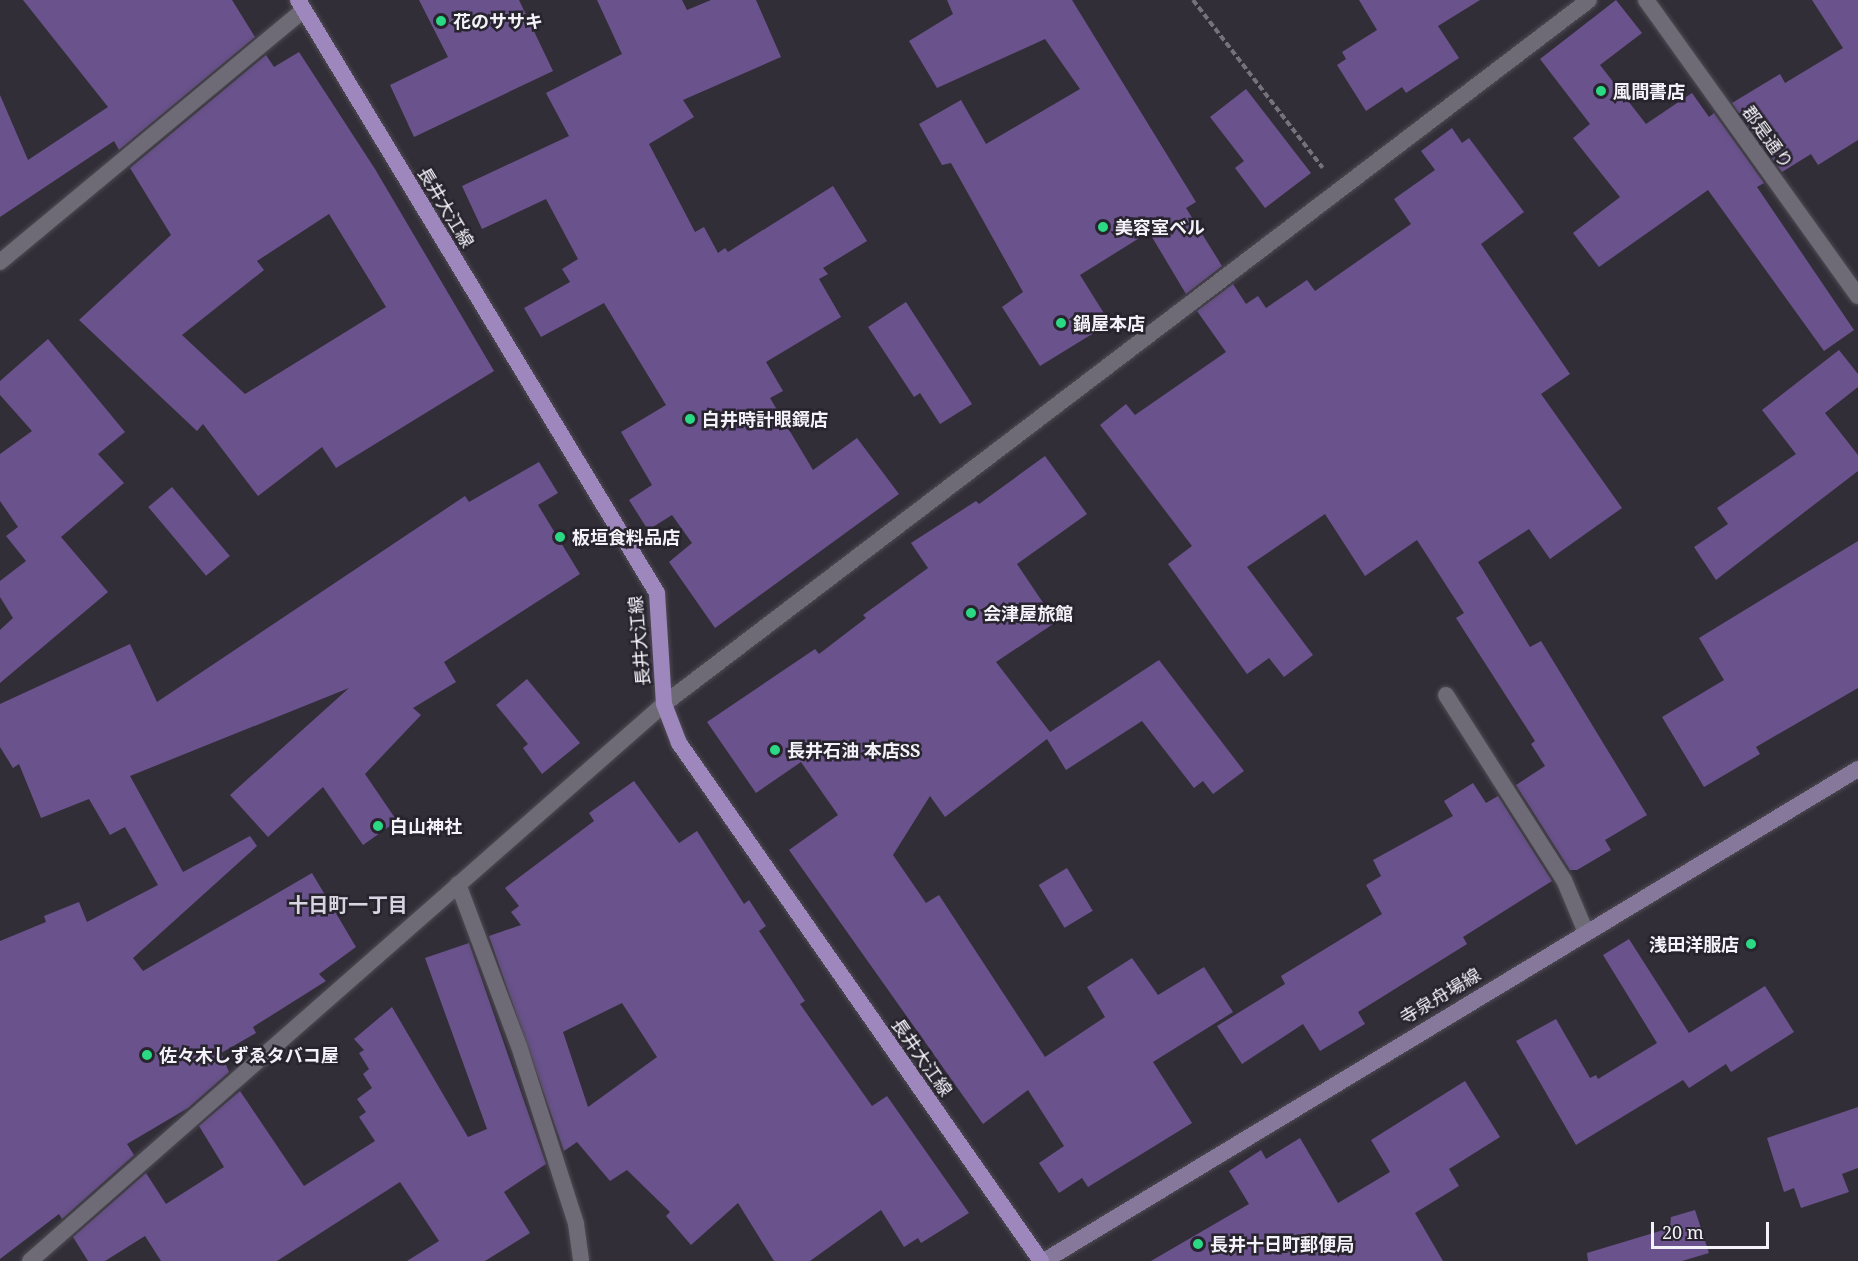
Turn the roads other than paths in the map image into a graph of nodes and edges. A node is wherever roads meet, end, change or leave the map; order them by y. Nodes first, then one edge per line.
1 (1589, 0) edge
2 (1646, 0) edge
3 (301, 5) edge
4 (0, 262) edge
5 (1858, 296) edge
6 (1446, 695) dead end
7 (664, 704) junction
8 (1858, 769) edge
9 (458, 884) junction
10 (1585, 930) junction
11 (30, 1261) edge
12 (581, 1261) edge
13 (1043, 1261) edge

1 - 7 street
2 - 5 street, 郡是通り
3 - 4 street
3 - 7 main road, 長井大江線
6 - 10 street
7 - 9 street
7 - 13 main road, 長井大江線
8 - 10 main road, 寺泉舟場線
9 - 11 street
9 - 12 street
10 - 13 main road, 寺泉舟場線

